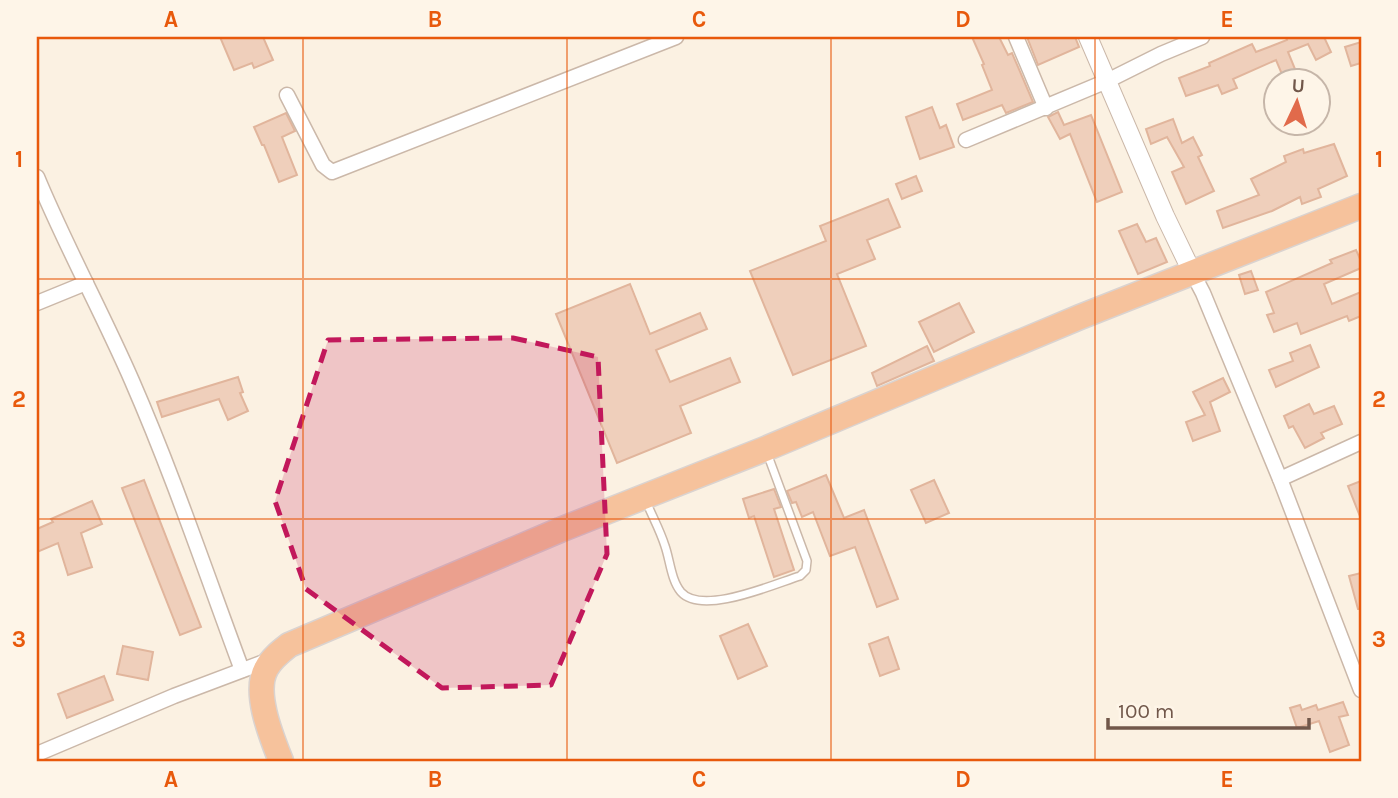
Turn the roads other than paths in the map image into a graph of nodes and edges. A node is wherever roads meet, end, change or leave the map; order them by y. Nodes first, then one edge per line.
1 (676, 37) edge
2 (1016, 37) edge
3 (1088, 37) edge
4 (1202, 37) edge
5 (1107, 81) junction
6 (287, 95) dead end
7 (1046, 108) junction
8 (966, 140) dead end
9 (37, 177) edge
10 (1361, 206) edge
11 (1192, 272) junction
12 (86, 283) junction
13 (37, 303) edge
14 (1361, 442) edge
15 (765, 449) junction
16 (1280, 479) junction
17 (644, 497) junction
18 (272, 659) junction
19 (242, 670) junction
20 (1360, 681) edge
21 (37, 754) edge
22 (281, 761) edge

1 - 6 street
2 - 7 street
3 - 5 street
4 - 5 street
5 - 7 street
5 - 11 street
7 - 8 street
9 - 12 street
10 - 11 highway
11 - 15 highway
11 - 16 street
12 - 13 street
12 - 19 street
14 - 16 street
15 - 17 highway
15 - 17 lane
16 - 20 street
17 - 18 highway
18 - 19 street
18 - 22 highway
19 - 21 street

